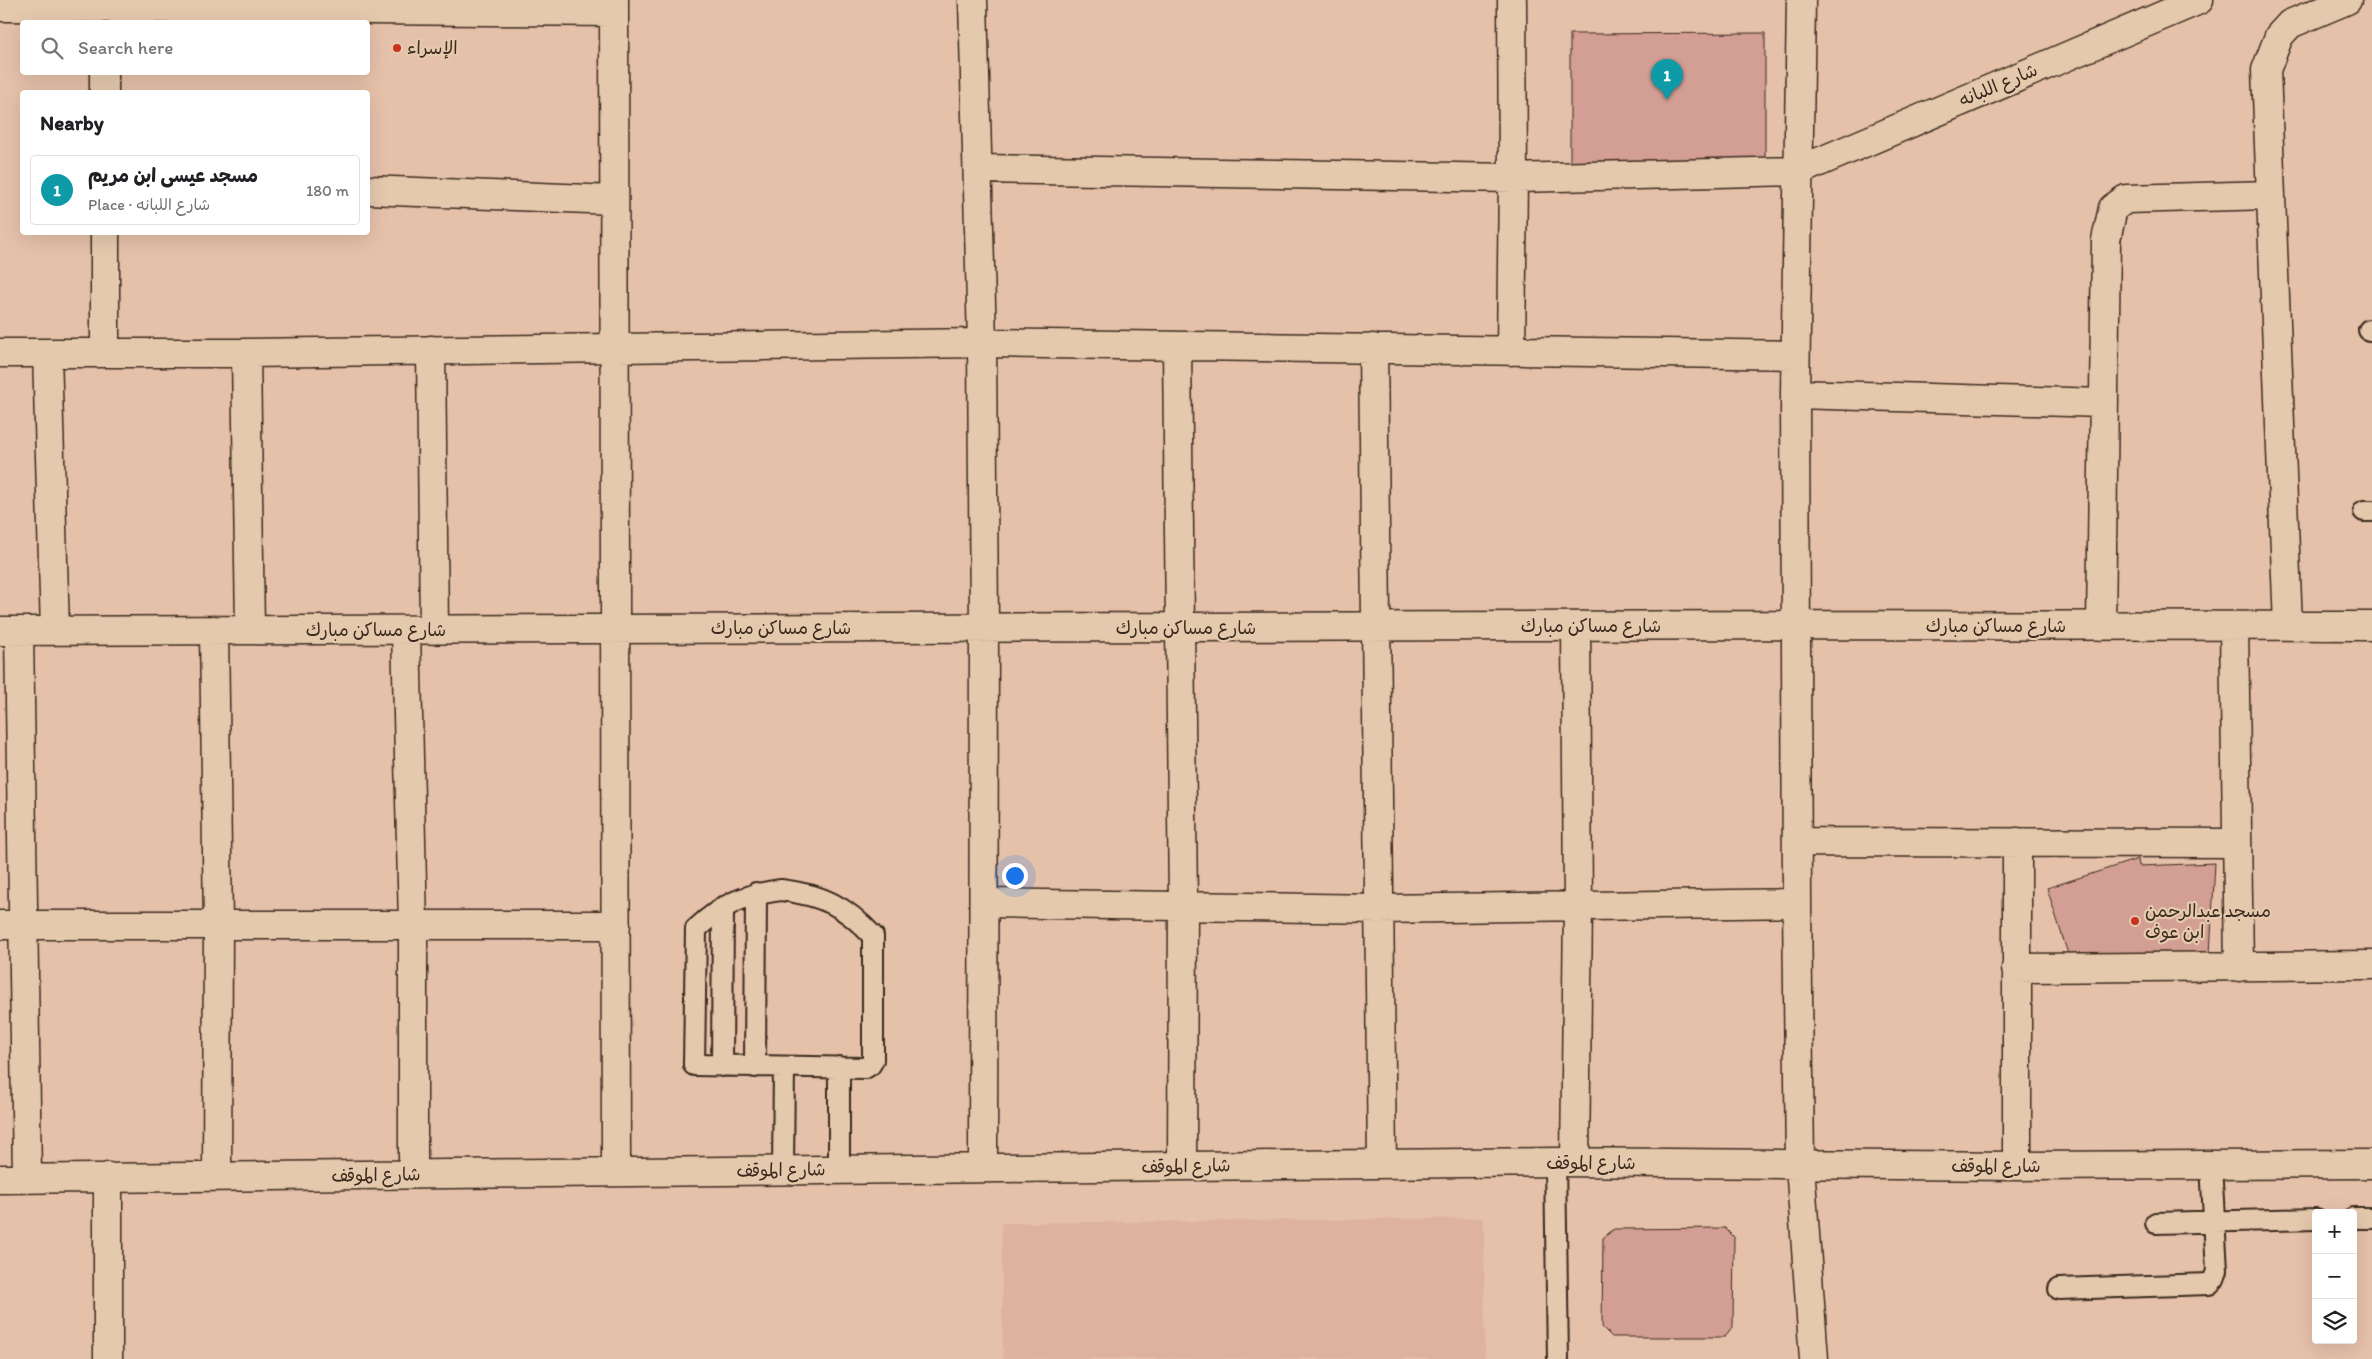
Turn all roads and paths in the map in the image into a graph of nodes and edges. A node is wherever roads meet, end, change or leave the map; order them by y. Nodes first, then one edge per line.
1 (973, 0) edge
2 (1512, 0) edge
3 (1801, 0) edge
4 (2199, 0) edge
5 (2347, 0) edge
6 (614, 6) edge
7 (0, 7) edge
8 (103, 10) edge
9 (2146, 10) edge
10 (104, 75) edge
11 (104, 90) edge
12 (978, 169) junction
13 (1798, 171) junction
14 (1513, 178) junction
15 (370, 190) edge
16 (2271, 195) junction
17 (614, 200) junction
18 (105, 235) edge
19 (982, 343) junction
20 (1177, 346) junction
21 (614, 348) junction
22 (1373, 348) junction
23 (431, 350) junction
24 (1511, 351) junction
25 (0, 353) edge
26 (47, 353) junction
27 (106, 353) junction
28 (246, 353) junction
29 (1795, 356) junction
30 (1795, 394) junction
31 (2104, 403) junction
32 (1795, 625) junction
33 (1576, 626) junction
34 (2101, 626) junction
35 (2234, 626) junction
36 (2288, 626) junction
37 (2372, 626) edge
38 (984, 627) junction
39 (1376, 627) junction
40 (1181, 628) junction
41 (616, 629) junction
42 (214, 630) junction
43 (250, 630) junction
44 (406, 630) junction
45 (434, 630) junction
46 (9, 631) edge
47 (56, 631) junction
48 (1797, 842) junction
49 (2017, 842) junction
50 (2237, 843) junction
51 (756, 893) junction
52 (984, 903) junction
53 (1797, 904) junction
54 (1183, 905) junction
55 (1578, 906) junction
56 (723, 907) junction
57 (1379, 908) junction
58 (12, 925) edge
59 (616, 925) junction
60 (218, 926) junction
61 (413, 926) junction
62 (2239, 966) junction
63 (2372, 966) edge
64 (2016, 968) junction
65 (722, 1066) junction
66 (755, 1066) junction
67 (784, 1067) junction
68 (839, 1067) junction
69 (1565, 1162) junction
70 (1382, 1164) junction
71 (2372, 1164) edge
72 (1800, 1165) junction
73 (2211, 1165) junction
74 (1182, 1166) junction
75 (2017, 1166) junction
76 (983, 1168) junction
77 (839, 1169) junction
78 (783, 1170) junction
79 (616, 1172) junction
80 (413, 1174) junction
81 (217, 1176) junction
82 (108, 1177) junction
83 (27, 1178) junction
84 (0, 1179) edge
85 (2357, 1218) edge
86 (2372, 1218) edge
87 (2312, 1219) edge
88 (2214, 1222) junction
89 (2156, 1223) dead end
90 (2059, 1289) dead end
91 (108, 1359) edge
92 (1558, 1359) edge
93 (1814, 1359) edge

1 - 12 street
2 - 14 street
3 - 13 street
4 - 9 street, شارع اللبانه
5 - 16 street
6 - 8 street
6 - 17 street
7 - 8 street
9 - 13 street, شارع اللبانه
10 - 11 street
12 - 14 street
12 - 19 street
13 - 14 street
13 - 29 street
14 - 24 street
15 - 17 street
16 - 31 street
16 - 36 street
17 - 21 street
18 - 27 street
19 - 20 street
19 - 21 street
19 - 38 street
20 - 22 street
20 - 40 street
21 - 23 street
21 - 41 street
22 - 24 street
22 - 39 street
23 - 28 street
23 - 45 street
24 - 29 street
25 - 26 street
26 - 27 street
26 - 47 street
27 - 28 street
28 - 43 street
29 - 30 street
30 - 31 street
30 - 32 street
31 - 34 street
32 - 33 street, شارع مساكن مبارك
32 - 34 street, شارع مساكن مبارك
32 - 48 street
33 - 39 street, شارع مساكن مبارك
33 - 55 street
34 - 35 street, شارع مساكن مبارك
35 - 36 street, شارع مساكن مبارك
35 - 50 street
36 - 37 street, شارع مساكن مبارك
38 - 40 street, شارع مساكن مبارك
38 - 41 street, شارع مساكن مبارك
38 - 52 street
39 - 40 street, شارع مساكن مبارك
39 - 57 street
40 - 54 street
41 - 45 street, شارع مساكن مبارك
41 - 59 street
42 - 43 street, شارع مساكن مبارك
42 - 47 street, شارع مساكن مبارك
42 - 60 street
43 - 44 street, شارع مساكن مبارك
44 - 45 street, شارع مساكن مبارك
44 - 61 street
46 - 47 street, شارع مساكن مبارك
46 - 58 street
48 - 49 street
48 - 53 street
49 - 50 street
49 - 64 street
50 - 62 street
51 - 56 lane
51 - 66 lane
51 - 68 lane
52 - 54 street
52 - 76 street
53 - 55 street
53 - 72 street
54 - 57 street
54 - 74 street
55 - 57 street
55 - 69 street
56 - 65 lane
56 - 65 lane
57 - 70 street
58 - 60 street
58 - 83 street
59 - 61 street
59 - 79 street
60 - 61 street
60 - 81 street
61 - 80 street
62 - 63 street
62 - 64 street
64 - 75 street
65 - 66 lane
66 - 67 lane
67 - 68 lane
67 - 78 lane
68 - 77 lane
69 - 70 street, شارع الموقف
69 - 72 street, شارع الموقف
69 - 92 lane
70 - 74 street, شارع الموقف
71 - 73 street, شارع الموقف
72 - 75 street, شارع الموقف
72 - 93 street
73 - 75 street, شارع الموقف
73 - 88 lane
74 - 76 street, شارع الموقف
76 - 77 street, شارع الموقف
77 - 78 street, شارع الموقف
78 - 79 street, شارع الموقف
79 - 80 street, شارع الموقف
80 - 81 street, شارع الموقف
81 - 82 street, شارع الموقف
82 - 83 street, شارع الموقف
82 - 91 street
83 - 84 street, شارع الموقف
85 - 86 lane
87 - 88 lane
88 - 89 lane
88 - 90 lane

